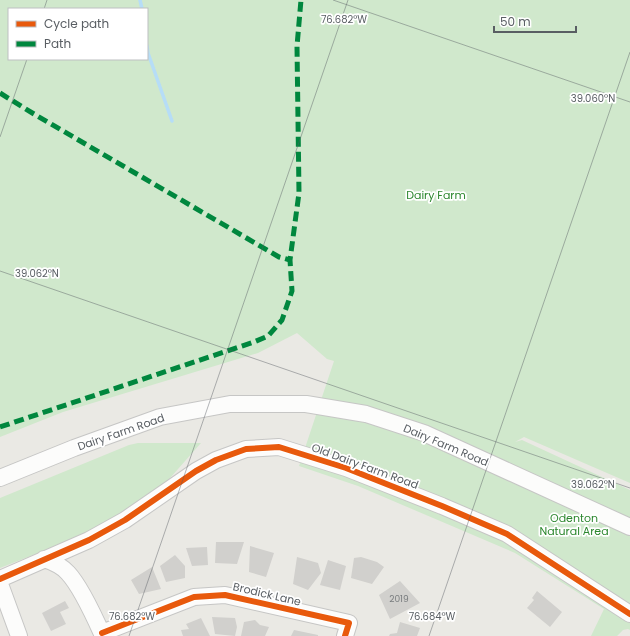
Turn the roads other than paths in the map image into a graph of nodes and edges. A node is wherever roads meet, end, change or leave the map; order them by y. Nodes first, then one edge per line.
1 (0, 478) edge
2 (630, 526) edge
3 (44, 559) junction
4 (0, 579) edge
5 (0, 584) edge
6 (630, 614) edge
7 (102, 635) edge
8 (19, 636) edge
9 (345, 636) edge

1 - 2 street, Dairy Farm Road
3 - 4 street, Old Dairy Farm Road
3 - 6 street, Old Dairy Farm Road
3 - 7 street
5 - 8 street
7 - 9 street, Brodick Lane

